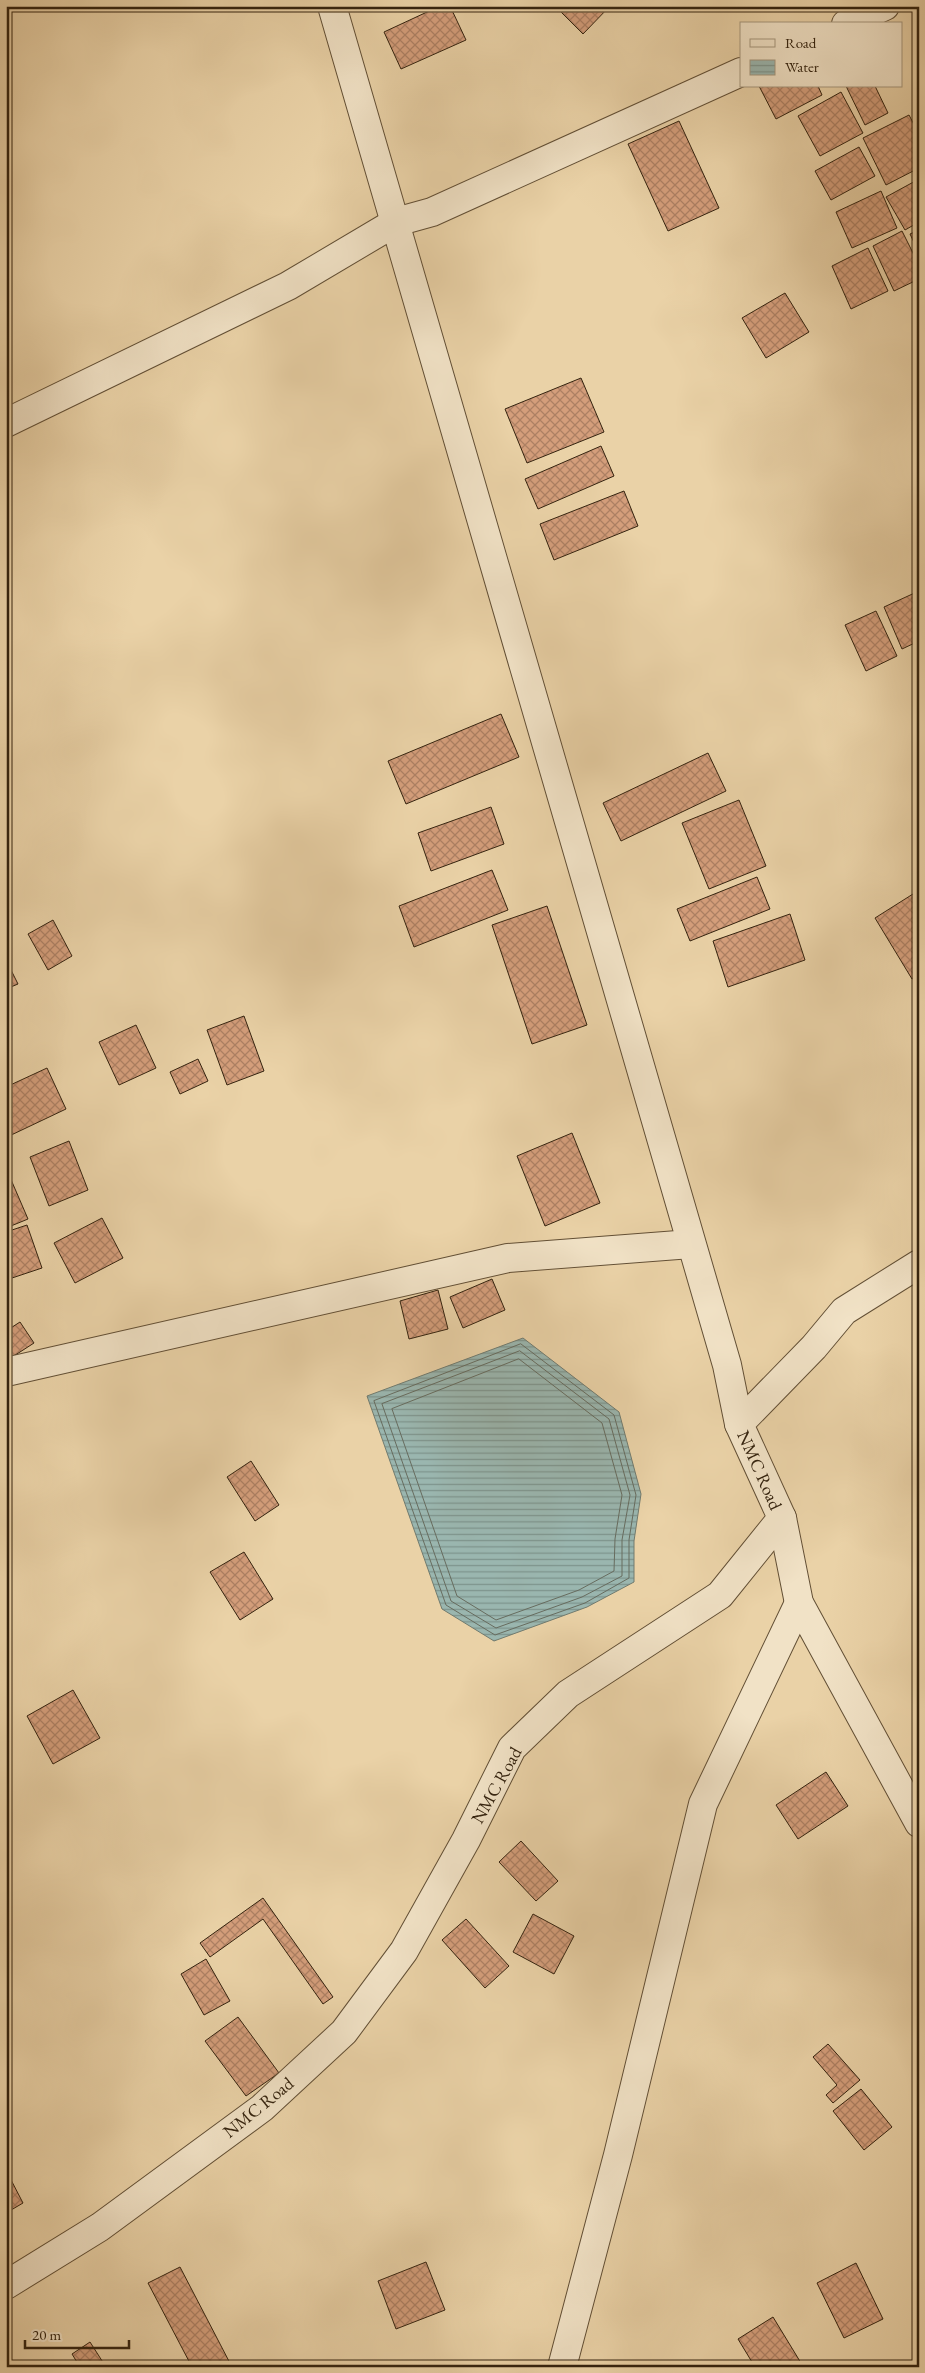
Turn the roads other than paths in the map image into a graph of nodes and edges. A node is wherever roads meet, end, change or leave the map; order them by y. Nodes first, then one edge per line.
1 (332, 6) edge
2 (885, 6) edge
3 (850, 22) edge
4 (740, 72) edge
5 (396, 222) junction
6 (6, 423) edge
7 (692, 1244) junction
8 (919, 1264) edge
9 (6, 1372) edge
10 (739, 1424) junction
11 (782, 1518) junction
12 (798, 1603) junction
13 (910, 1787) edge
14 (919, 1823) edge
15 (6, 2285) edge
16 (562, 2367) edge

1 - 5 street
2 - 3 street
4 - 5 street
5 - 6 street
5 - 7 street
7 - 9 street
7 - 10 street
8 - 10 street, NMC Road
10 - 11 street, NMC Road
11 - 12 street
11 - 15 street, NMC Road
12 - 13 street
12 - 16 street
13 - 14 street

